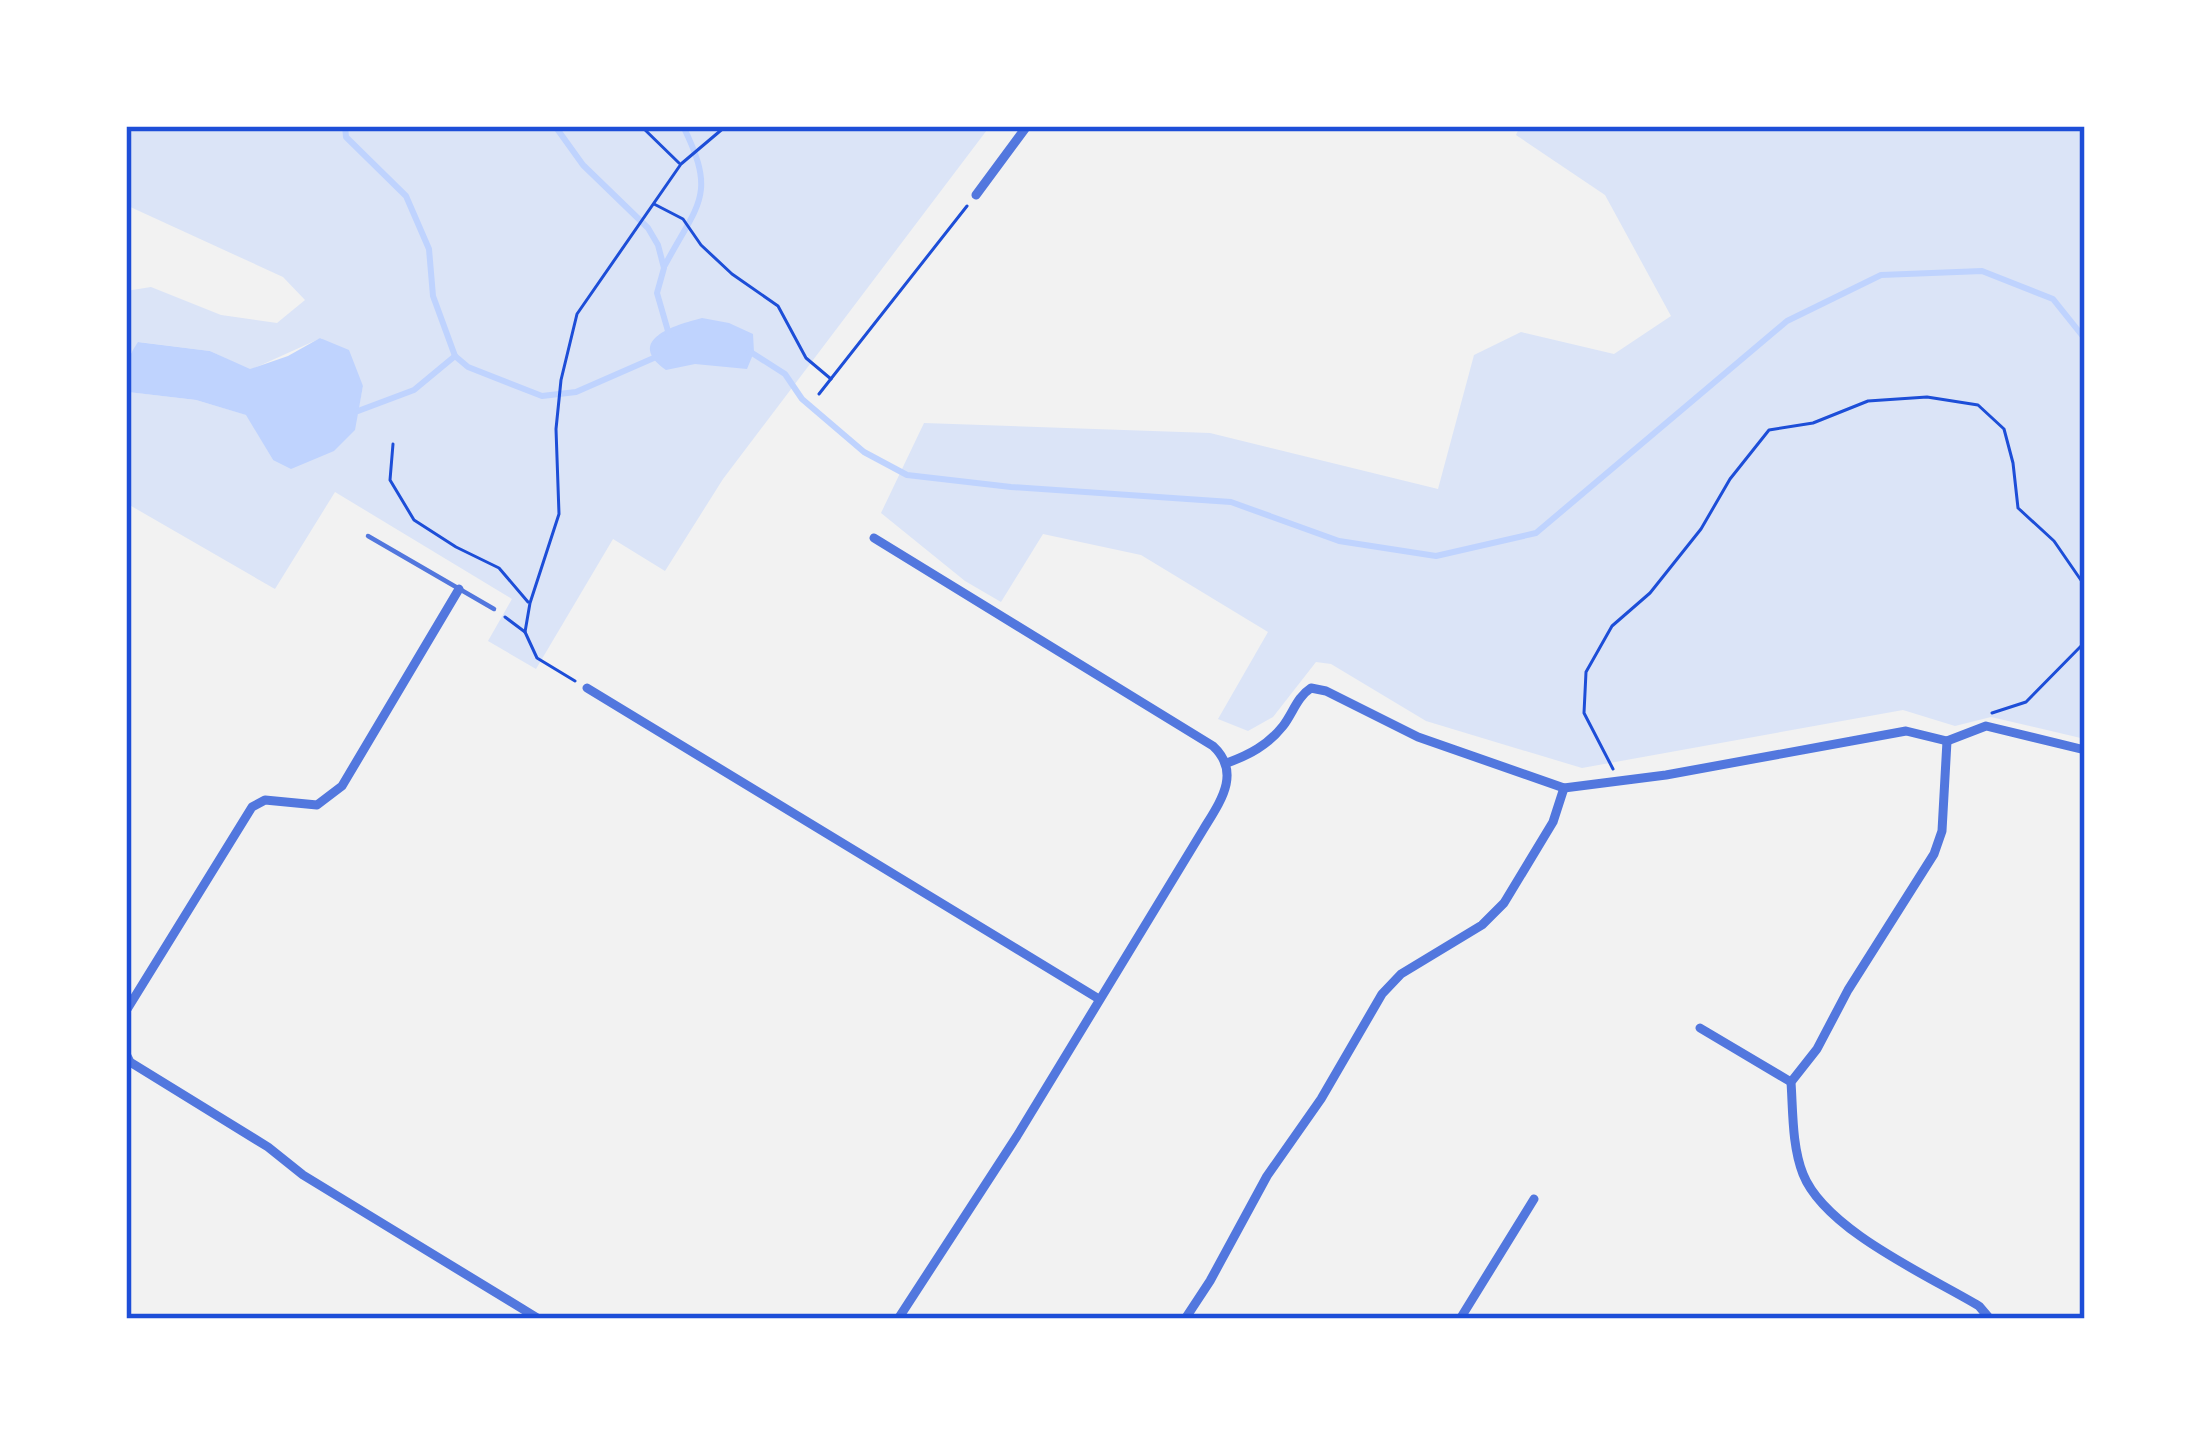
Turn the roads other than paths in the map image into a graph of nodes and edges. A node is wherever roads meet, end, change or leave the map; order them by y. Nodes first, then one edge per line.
1 (1027, 126) edge
2 (976, 195) road end
3 (368, 536) dead end
4 (874, 538) dead end
5 (459, 589) junction
6 (494, 609) road end
7 (587, 688) road end
8 (1947, 741) junction
9 (2085, 750) edge
10 (1227, 763) junction
11 (1564, 788) junction
12 (1100, 998) junction
13 (126, 1011) edge
14 (1700, 1028) dead end
15 (126, 1054) edge
16 (1791, 1082) junction
17 (1534, 1199) dead end
18 (539, 1319) edge
19 (898, 1319) edge
20 (1185, 1319) edge
21 (1460, 1319) edge
22 (1990, 1319) edge

1 - 2 street
3 - 5 lane
4 - 10 street
5 - 6 lane
5 - 13 street
7 - 12 street
8 - 9 street
8 - 11 street
8 - 16 street
10 - 11 street
10 - 12 street
11 - 20 street
12 - 19 street
14 - 16 street
15 - 18 street
16 - 22 street
17 - 21 street

